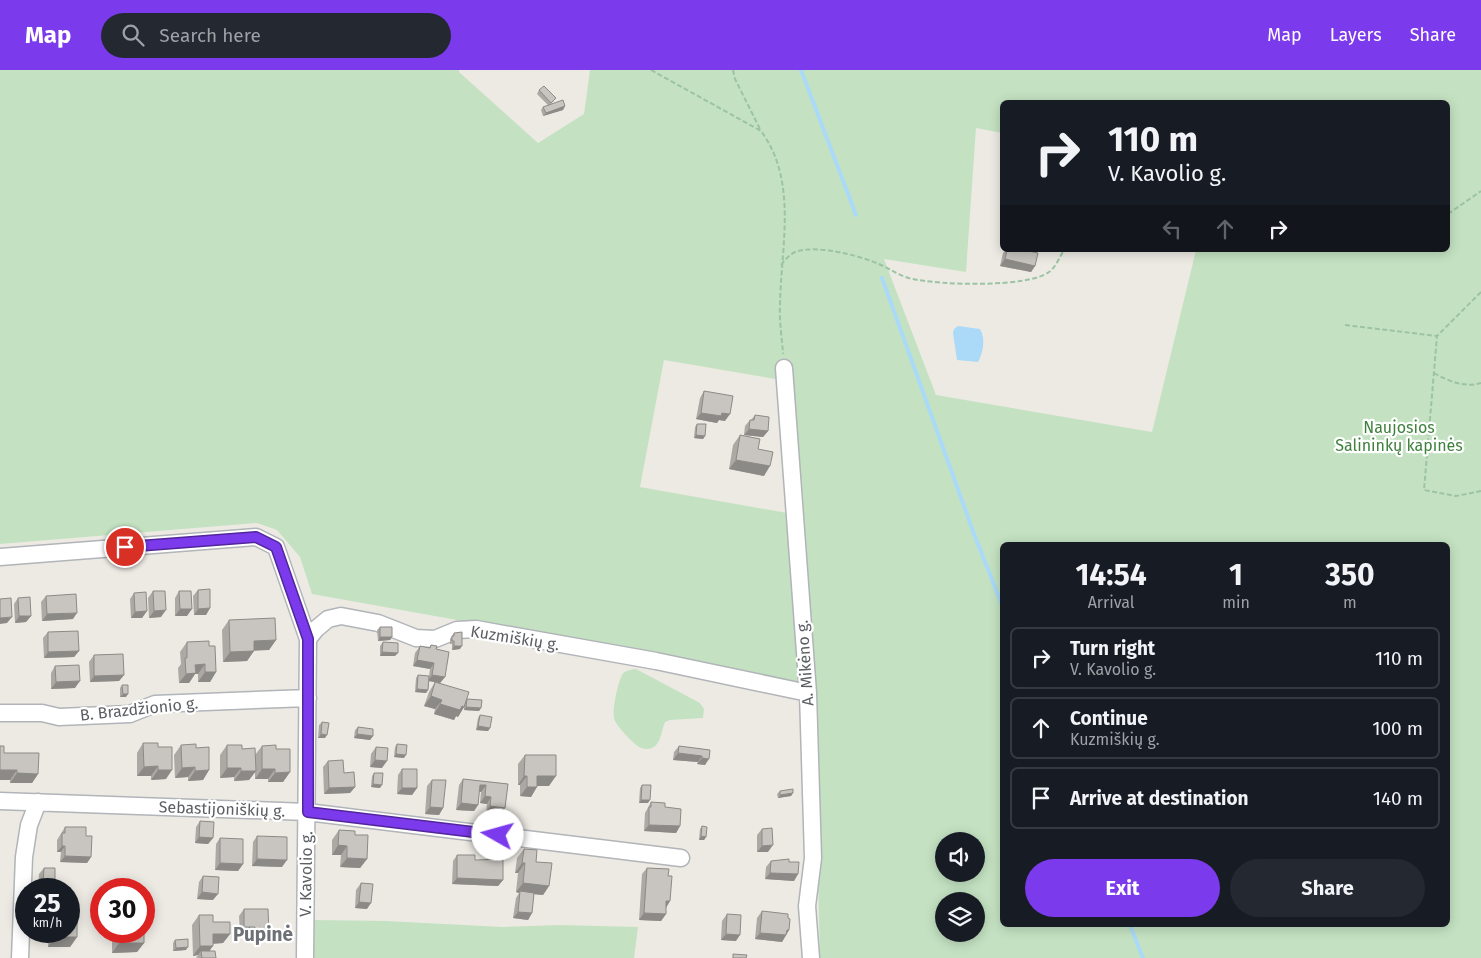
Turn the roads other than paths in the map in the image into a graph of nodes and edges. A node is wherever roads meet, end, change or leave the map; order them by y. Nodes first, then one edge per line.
1 (784, 368) road end
2 (0, 557) edge
3 (308, 639) junction
4 (808, 693) junction
5 (308, 698) junction
6 (0, 713) edge
7 (0, 801) edge
8 (38, 802) junction
9 (308, 812) junction
10 (681, 858) dead end
11 (20, 958) edge
12 (305, 958) edge
13 (811, 958) edge

1 - 4 street, A. Mikėno g.
2 - 3 street
3 - 4 street, Kuzmiškių g.
3 - 5 street, V. Kavolio g.
4 - 13 street, A. Mikėno g.
5 - 6 street, B. Brazdžionio g.
5 - 9 street, V. Kavolio g.
7 - 8 street, Sebastijoniškių g.
8 - 9 street, Sebastijoniškių g.
8 - 11 street
9 - 10 street, Sebastijoniškių g.
9 - 12 street, V. Kavolio g.

